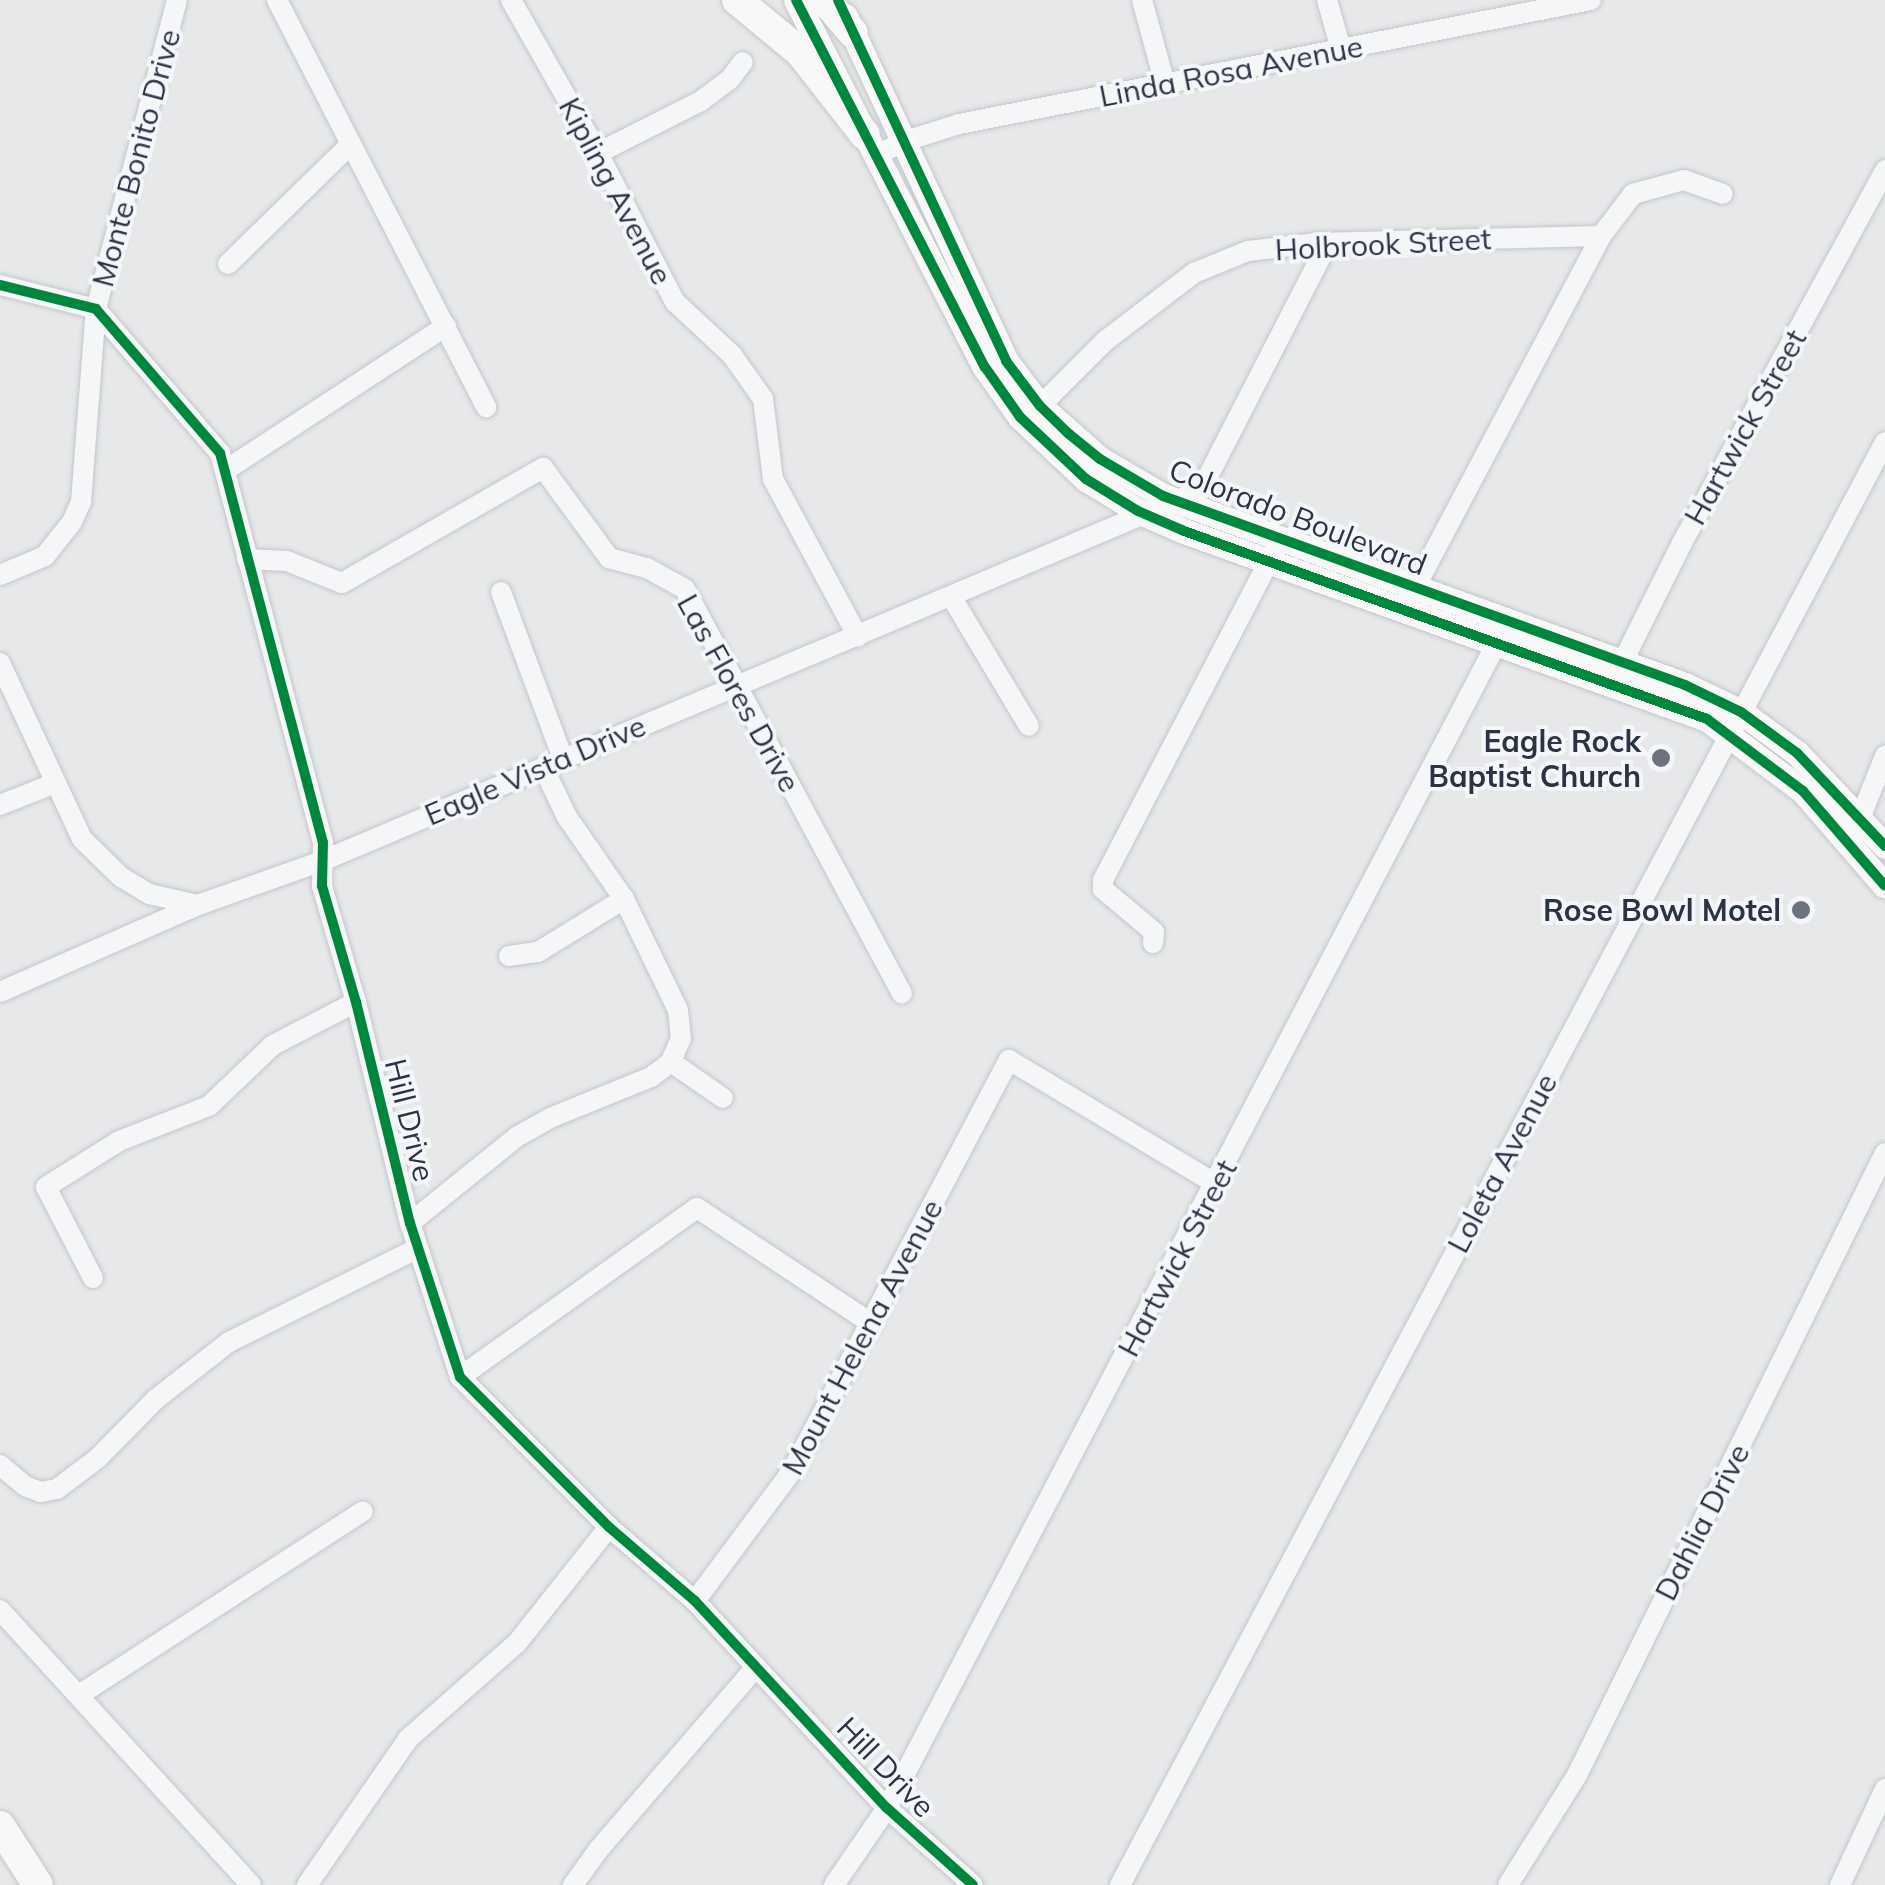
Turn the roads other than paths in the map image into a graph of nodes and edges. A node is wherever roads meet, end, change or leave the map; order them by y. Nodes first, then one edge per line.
1 (178, 0) edge
2 (277, 0) edge
3 (511, 0) edge
4 (737, 0) edge
5 (796, 0) edge
6 (825, 0) edge
7 (838, 0) edge
8 (1142, 0) edge
9 (1327, 0) edge
10 (1591, 0) edge
11 (852, 33) junction
12 (1341, 49) junction
13 (743, 62) dead end
14 (1165, 84) junction
15 (902, 142) junction
16 (352, 144) junction
17 (870, 146) junction
18 (598, 153) junction
19 (1885, 170) edge
20 (1724, 194) dead end
21 (1601, 236) junction
22 (1328, 243) junction
23 (228, 264) dead end
24 (0, 284) edge
25 (96, 309) junction
26 (446, 326) junction
27 (1040, 406) junction
28 (486, 407) dead end
29 (1885, 442) edge
30 (226, 470) junction
31 (1178, 502) junction
32 (1146, 515) junction
33 (1274, 549) junction
34 (247, 559) junction
35 (0, 575) edge
36 (501, 592) dead end
37 (952, 598) junction
38 (1409, 599) junction
39 (1502, 634) junction
40 (858, 637) junction
41 (0, 663) edge
42 (1616, 674) junction
43 (736, 682) junction
44 (1735, 722) junction
45 (1029, 726) dead end
46 (1885, 756) edge
47 (564, 759) junction
48 (543, 767) junction
49 (54, 784) junction
50 (0, 805) edge
51 (1861, 816) junction
52 (1834, 828) junction
53 (1885, 846) edge
54 (322, 861) junction
55 (1885, 886) edge
56 (624, 899) junction
57 (198, 906) junction
58 (1153, 942) dead end
59 (510, 956) dead end
60 (0, 992) edge
61 (902, 993) dead end
62 (356, 1002) junction
63 (671, 1062) junction
64 (723, 1098) dead end
65 (1885, 1153) edge
66 (1216, 1184) junction
67 (410, 1223) junction
68 (418, 1248) junction
69 (93, 1278) dead end
70 (872, 1324) junction
71 (460, 1376) junction
72 (0, 1464) edge
73 (363, 1511) dead end
74 (610, 1527) junction
75 (695, 1601) junction
76 (0, 1610) edge
77 (756, 1666) junction
78 (79, 1695) junction
79 (1885, 1788) edge
80 (887, 1808) junction
81 (0, 1826) edge
82 (0, 1862) edge
83 (15, 1885) edge
84 (38, 1885) edge
85 (251, 1885) edge
86 (307, 1885) edge
87 (573, 1885) edge
88 (834, 1885) edge
89 (973, 1885) edge
90 (1120, 1885) edge
91 (1508, 1885) edge
92 (1840, 1885) edge

1 - 25 street, Monte Bonito Drive
2 - 16 street
3 - 18 street, Kipling Avenue
4 - 17 highway
5 - 17 main road, Colorado Boulevard
6 - 11 highway
7 - 11 main road, Colorado Boulevard
8 - 14 street
9 - 12 street
10 - 12 street, Linda Rosa Avenue
11 - 15 main road, Colorado Boulevard
12 - 14 street, Linda Rosa Avenue
13 - 18 street
14 - 15 street, Linda Rosa Avenue
15 - 17 street, Linda Rosa Avenue
15 - 27 main road, Colorado Boulevard
16 - 23 street
16 - 26 street
17 - 32 main road, Colorado Boulevard
18 - 40 street, Kipling Avenue
19 - 42 street, Hartwick Street
20 - 21 street
21 - 22 street, Holbrook Street
21 - 38 street
22 - 27 street, Holbrook Street
22 - 31 street
24 - 25 street
25 - 30 street, Hill Drive
25 - 35 street, Monte Bonito Drive
26 - 28 street
26 - 30 street
27 - 31 main road, Colorado Boulevard
29 - 44 street, Loleta Avenue
30 - 34 street, Hill Drive
31 - 32 street, Eagle Vista Drive
31 - 33 main road, Colorado Boulevard
32 - 33 main road, Colorado Boulevard
32 - 37 street, Eagle Vista Drive
33 - 38 main road, Colorado Boulevard
33 - 58 street
34 - 43 street, Las Flores Drive
34 - 54 street, Hill Drive
36 - 47 street
37 - 40 street, Eagle Vista Drive
37 - 45 street
38 - 39 main road, Colorado Boulevard
39 - 42 main road, Colorado Boulevard
39 - 66 street, Hartwick Street
40 - 43 street, Eagle Vista Drive
41 - 49 street
42 - 44 main road, Colorado Boulevard
43 - 47 street, Eagle Vista Drive
43 - 61 street, Las Flores Drive
44 - 51 main road, Colorado Boulevard
44 - 52 main road, Colorado Boulevard
44 - 90 street, Loleta Avenue
46 - 51 street
47 - 48 street, Eagle Vista Drive
48 - 54 street, Eagle Vista Drive
48 - 56 street
49 - 50 street
49 - 57 street
51 - 52 street
51 - 53 main road, Colorado Boulevard
52 - 55 main road, Colorado Boulevard
54 - 57 street, Eagle Vista Drive
54 - 62 street, Hill Drive
56 - 59 street
56 - 63 street
57 - 60 street, Eagle Vista Drive
62 - 67 street, Hill Drive
62 - 69 street
63 - 64 street
63 - 67 street
65 - 91 street, Dahlia Drive
66 - 70 street, Mount Helena Avenue
66 - 80 street, Hartwick Street
67 - 68 street, Hill Drive
68 - 71 street, Hill Drive
68 - 72 street
70 - 71 street
70 - 75 street, Mount Helena Avenue
71 - 74 street, Hill Drive
73 - 78 street
74 - 75 street, Hill Drive
74 - 86 street
75 - 77 street, Hill Drive
76 - 78 street
77 - 80 street, Hill Drive
77 - 87 street
78 - 85 street
79 - 92 street
80 - 88 street, Hartwick Street
80 - 89 street, Hill Drive
81 - 84 highway
82 - 83 highway

